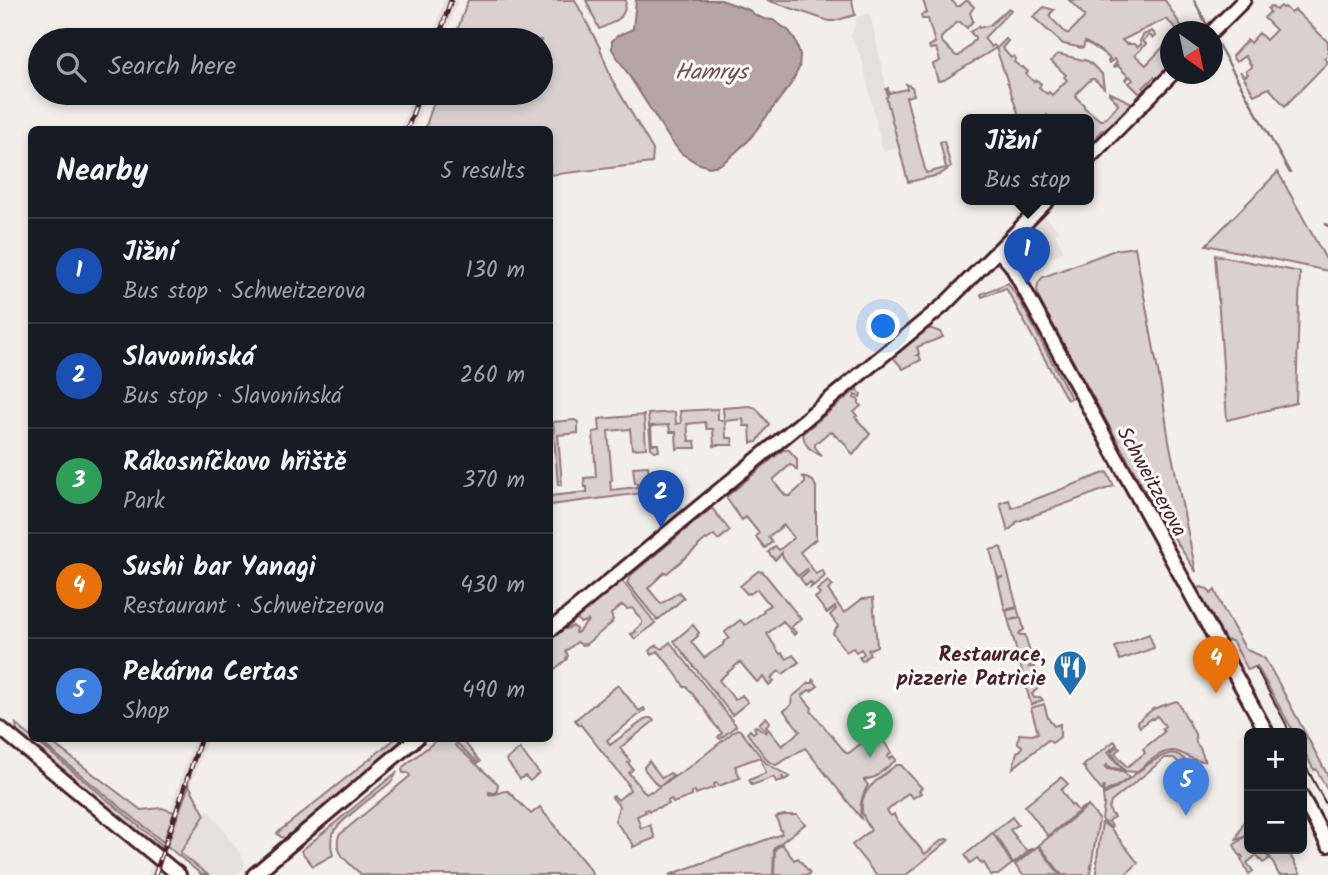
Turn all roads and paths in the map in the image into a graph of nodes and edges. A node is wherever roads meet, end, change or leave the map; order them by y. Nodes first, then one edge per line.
1 (1244, 0) edge
2 (1223, 22) edge
3 (1162, 84) edge
4 (1094, 153) edge
5 (1043, 205) edge
6 (999, 251) junction
7 (553, 628) edge
8 (0, 728) edge
9 (1264, 728) edge
10 (412, 742) edge
11 (1307, 806) edge
12 (1328, 845) edge
13 (179, 875) edge
14 (254, 875) edge

1 - 2 main road
3 - 4 main road
5 - 6 main road
6 - 7 main road
6 - 9 main road, Schweitzerova
8 - 13 main road
10 - 14 main road
11 - 12 main road

